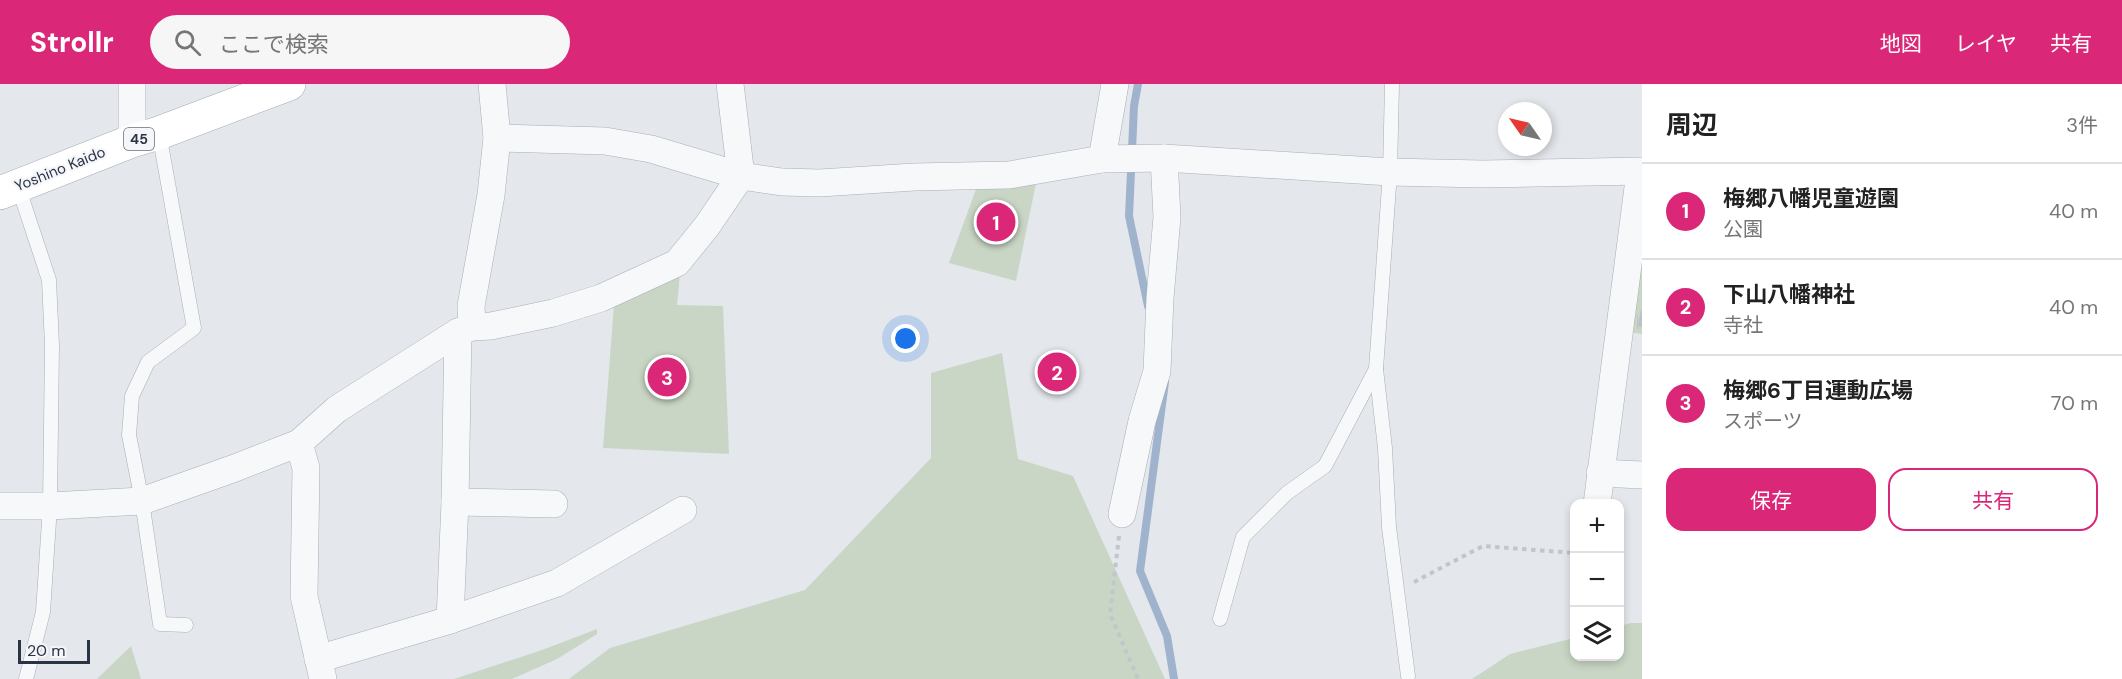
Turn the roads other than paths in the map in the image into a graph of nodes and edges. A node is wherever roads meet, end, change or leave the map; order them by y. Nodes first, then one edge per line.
1 (132, 84) edge
2 (290, 84) edge
3 (492, 84) edge
4 (730, 84) edge
5 (1115, 84) edge
6 (1392, 84) edge
7 (146, 137) junction
8 (497, 138) junction
9 (1164, 158) junction
10 (1102, 159) junction
11 (1390, 172) junction
12 (1641, 172) edge
13 (741, 176) junction
14 (9, 189) edge
15 (465, 329) junction
16 (1376, 369) junction
17 (299, 443) junction
18 (1600, 473) junction
19 (1642, 475) edge
20 (1597, 499) edge
21 (142, 501) junction
22 (455, 502) junction
23 (554, 504) dead end
24 (0, 506) edge
25 (50, 506) junction
26 (683, 510) dead end
27 (1122, 514) road end
28 (1220, 619) dead end
29 (450, 620) junction
30 (186, 625) dead end
31 (320, 669) edge
32 (1408, 676) dead end
33 (27, 679) edge

1 - 7 street
2 - 7 main road, Yoshino Kaido / 45
3 - 8 street
4 - 13 street
5 - 10 street
6 - 11 lane
7 - 14 main road, Yoshino Kaido / 45
7 - 21 lane
8 - 13 street
8 - 15 street
9 - 10 street
9 - 11 street
9 - 27 street
10 - 13 street
11 - 12 street
11 - 16 lane
12 - 18 street
13 - 15 street
14 - 25 lane
15 - 17 street
15 - 22 street
16 - 28 lane
16 - 32 lane
17 - 21 street
17 - 31 street
18 - 19 street
18 - 20 street
21 - 25 street
21 - 30 lane
22 - 23 street
22 - 29 street
24 - 25 street
25 - 33 lane
26 - 29 street
29 - 31 street

